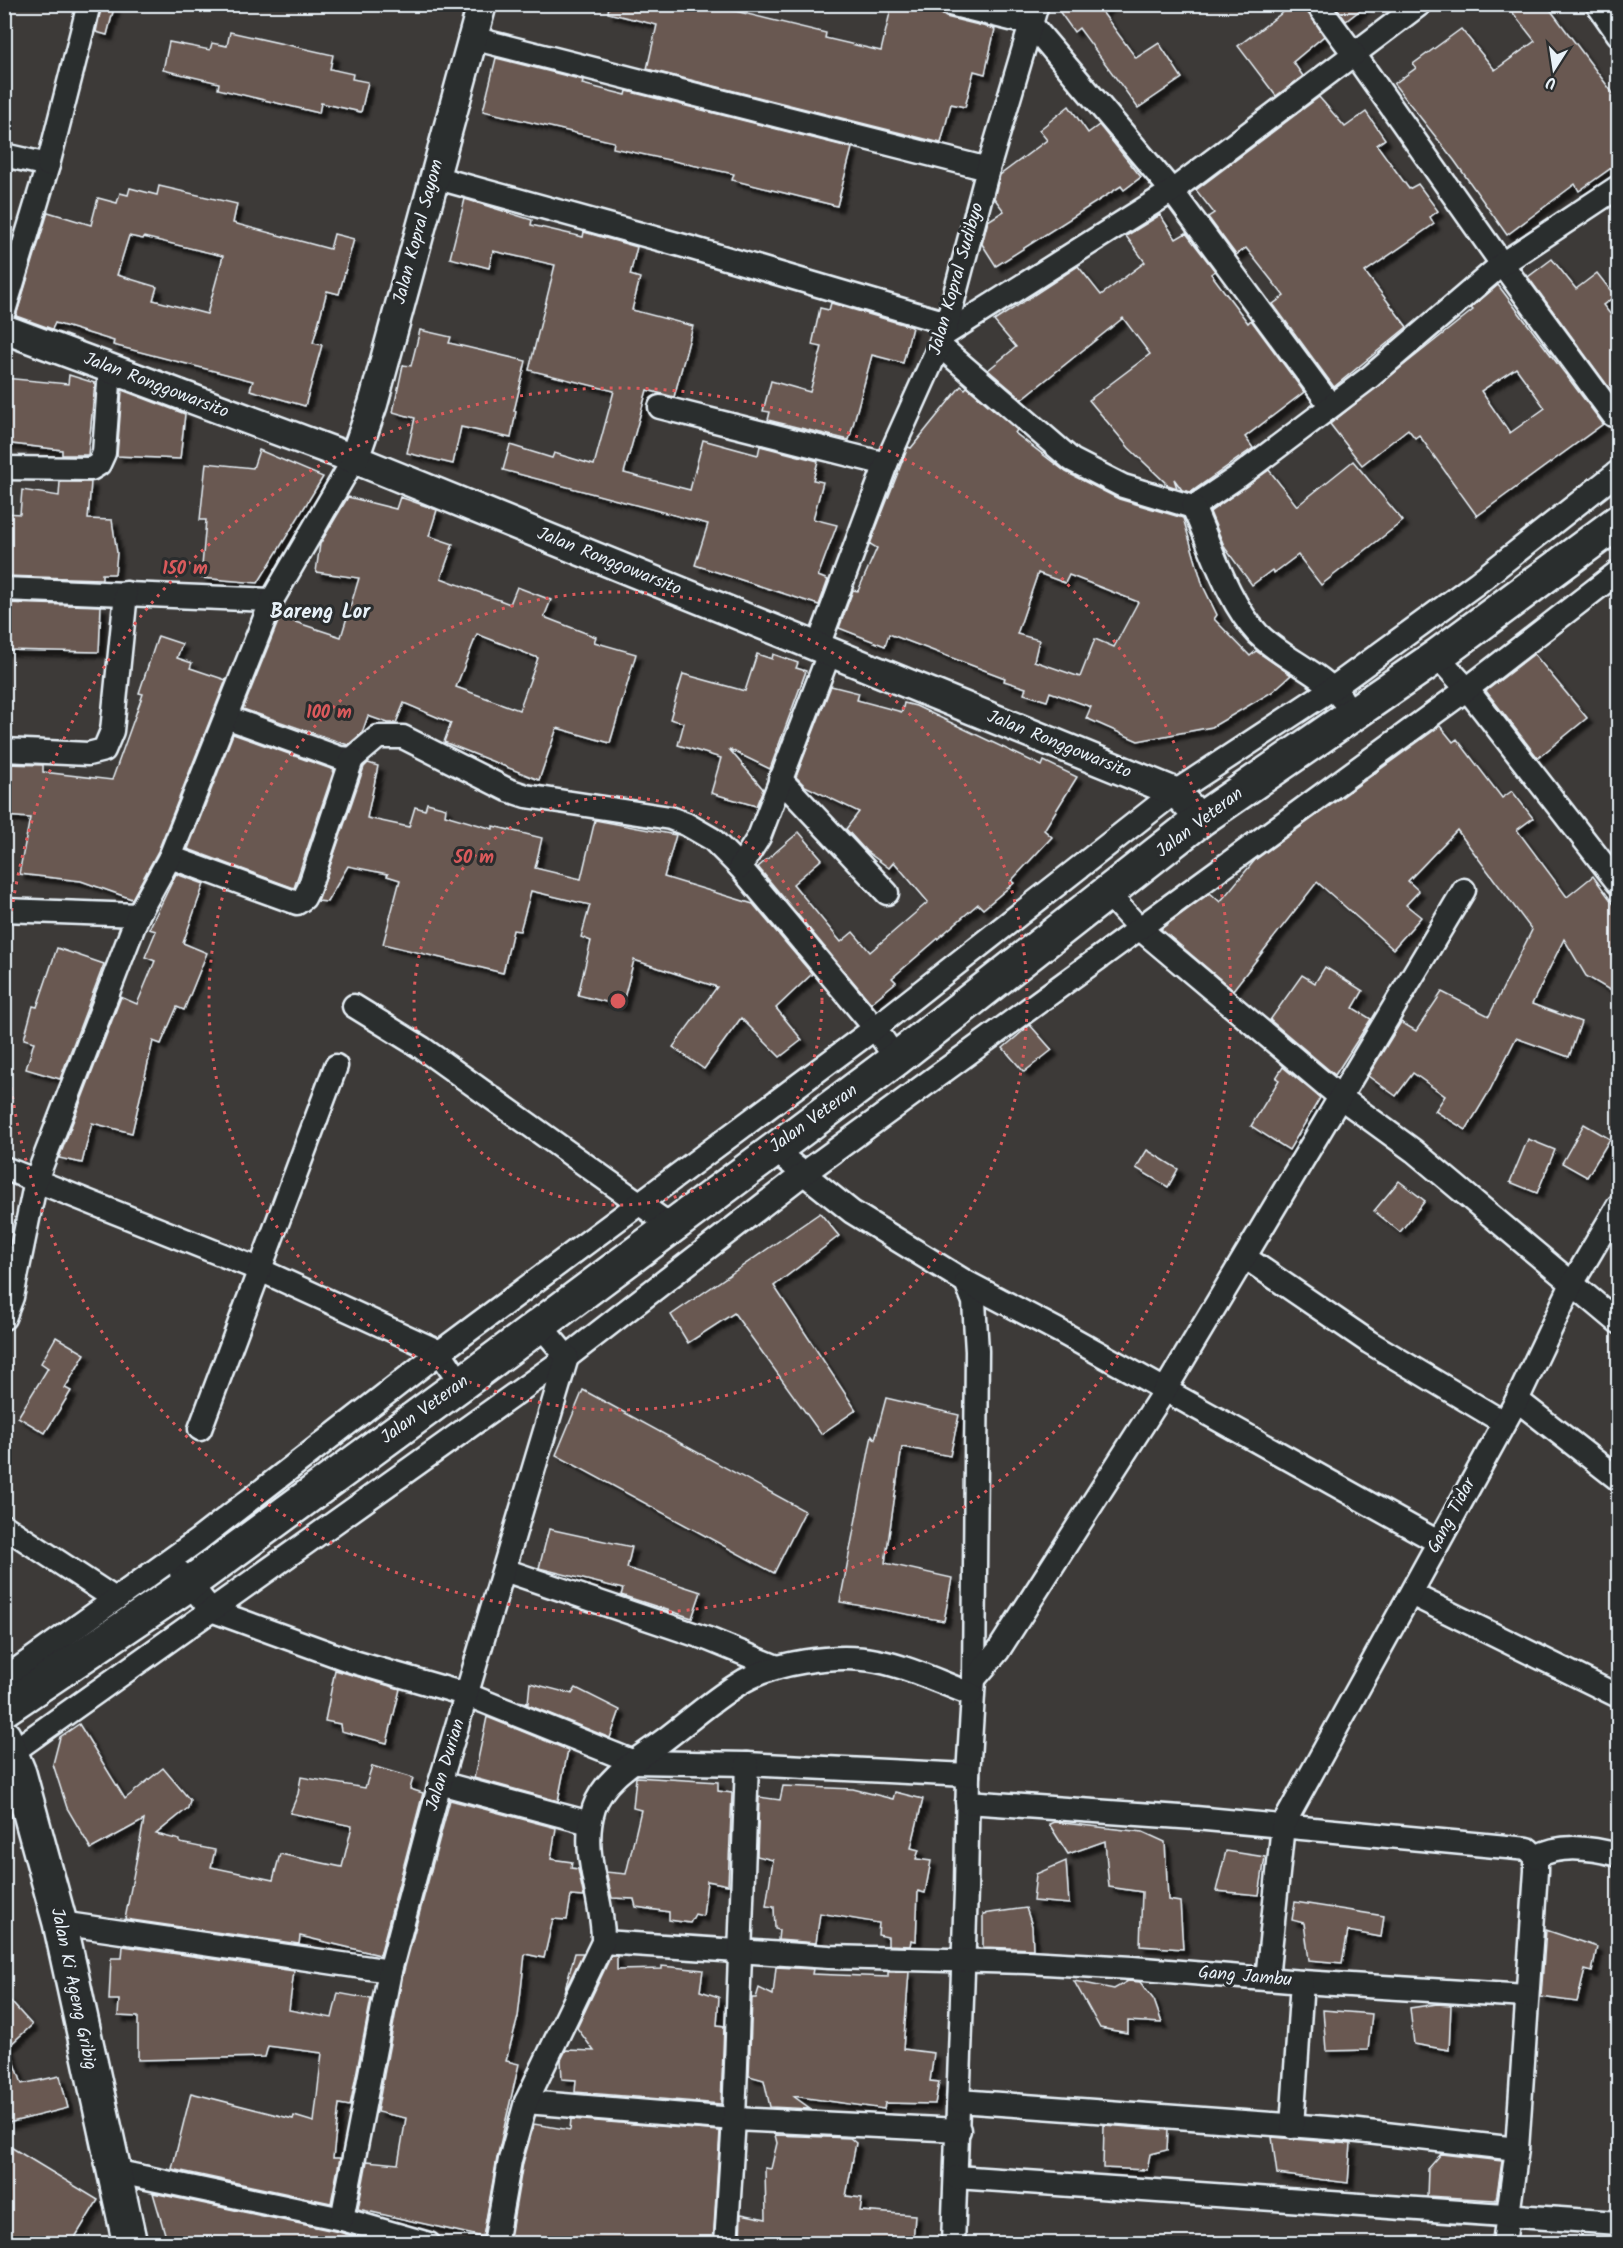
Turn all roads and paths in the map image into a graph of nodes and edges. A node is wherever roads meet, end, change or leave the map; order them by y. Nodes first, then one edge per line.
1 (89, 4) edge
2 (482, 4) edge
3 (950, 4) edge
4 (1317, 4) edge
5 (1420, 4) edge
6 (1597, 4) edge
7 (1034, 14) edge
8 (1618, 34) edge
9 (472, 38) junction
10 (1354, 54) junction
11 (4, 155) edge
12 (48, 165) junction
13 (988, 170) junction
14 (434, 177) junction
15 (1618, 187) edge
16 (1172, 191) junction
17 (1502, 264) junction
18 (4, 311) edge
19 (4, 329) edge
20 (944, 335) junction
21 (110, 369) junction
22 (1331, 406) junction
23 (660, 407) dead end
24 (1613, 415) dead end
25 (354, 459) junction
26 (886, 464) junction
27 (4, 468) edge
28 (1618, 472) edge
29 (1193, 507) junction
30 (1618, 522) edge
31 (1618, 572) edge
32 (4, 589) edge
33 (126, 593) junction
34 (272, 600) junction
35 (824, 649) junction
36 (1437, 656) junction
37 (1333, 688) junction
38 (1467, 689) junction
39 (1353, 713) junction
40 (226, 717) junction
41 (4, 750) edge
42 (352, 759) junction
43 (780, 779) junction
44 (1175, 792) junction
45 (1201, 819) junction
46 (170, 857) junction
47 (740, 867) junction
48 (1618, 883) edge
49 (1464, 890) dead end
50 (887, 893) dead end
51 (1108, 894) junction
52 (4, 910) edge
53 (138, 915) junction
54 (1138, 927) junction
55 (354, 1006) dead end
56 (875, 1028) junction
57 (896, 1059) junction
58 (336, 1066) dead end
59 (1340, 1096) junction
60 (773, 1149) junction
61 (4, 1168) edge
62 (803, 1174) junction
63 (36, 1180) junction
64 (639, 1201) junction
65 (1618, 1206) edge
66 (672, 1226) junction
67 (1246, 1258) junction
68 (258, 1269) junction
69 (966, 1282) junction
70 (1572, 1284) junction
71 (7, 1303) edge
72 (1618, 1322) edge
73 (540, 1325) junction
74 (440, 1352) junction
75 (567, 1356) junction
76 (461, 1384) junction
77 (1165, 1390) junction
78 (1517, 1400) junction
79 (1503, 1422) junction
80 (200, 1429) dead end
81 (1618, 1479) edge
82 (4, 1526) edge
83 (1438, 1542) junction
84 (504, 1570) junction
85 (180, 1572) junction
86 (1411, 1594) junction
87 (115, 1599) junction
88 (211, 1610) junction
89 (777, 1666) junction
90 (4, 1679) edge
91 (973, 1686) junction
92 (468, 1695) junction
93 (1618, 1696) edge
94 (4, 1709) edge
95 (7, 1749) edge
96 (634, 1762) junction
97 (747, 1764) junction
98 (968, 1776) junction
99 (440, 1783) junction
100 (967, 1802) junction
101 (590, 1823) junction
102 (1283, 1825) junction
103 (1618, 1855) edge
104 (1536, 1857) junction
105 (60, 1923) junction
106 (603, 1942) junction
107 (740, 1952) junction
108 (963, 1961) junction
109 (390, 1971) junction
110 (1267, 1979) junction
111 (1302, 1982) junction
112 (1526, 1996) junction
113 (959, 2101) junction
114 (526, 2102) junction
115 (734, 2119) junction
116 (1292, 2126) junction
117 (959, 2130) junction
118 (1517, 2149) junction
119 (114, 2171) junction
120 (956, 2176) junction
121 (1506, 2214) junction
122 (342, 2219) junction
123 (1618, 2223) edge
124 (130, 2244) edge
125 (429, 2244) edge
126 (495, 2244) edge
127 (726, 2244) edge
128 (953, 2244) edge
129 (1503, 2244) edge

1 - 12 street
2 - 9 street, Jalan Kopral Sayom
3 - 7 street
4 - 10 street
5 - 10 street
6 - 8 street
7 - 13 street, Jalan Kopral Sudibyo
7 - 16 street
9 - 13 street
9 - 14 street, Jalan Kopral Sayom
10 - 16 street
10 - 17 street
11 - 12 street
12 - 18 street
13 - 20 street, Jalan Kopral Sudibyo
14 - 20 street
14 - 25 street, Jalan Kopral Sayom
15 - 17 street
16 - 20 street
16 - 22 street
17 - 22 street
17 - 24 street
19 - 21 street, Jalan Ronggowarsito
20 - 26 street, Jalan Kopral Sudibyo
20 - 29 street
21 - 25 street, Jalan Ronggowarsito
21 - 27 street
22 - 29 street
23 - 26 street
25 - 34 street
25 - 35 street, Jalan Ronggowarsito
26 - 35 street, Jalan Kopral Sudibyo
28 - 37 street
29 - 37 street
30 - 36 main road, Jalan Veteran
31 - 38 street
32 - 33 street
33 - 34 street
33 - 41 street
34 - 40 street
35 - 43 street, Jalan Kopral Sudibyo
35 - 44 street, Jalan Ronggowarsito
36 - 38 street
36 - 39 main road, Jalan Veteran
37 - 39 street
37 - 44 street
38 - 48 street
38 - 54 street
39 - 45 main road, Jalan Veteran
40 - 42 street
40 - 46 street
42 - 46 street
42 - 47 street
43 - 47 street, Jalan Kopral Sudibyo
43 - 50 street
44 - 45 street, Jalan Ronggowarsito
44 - 56 street
45 - 51 main road, Jalan Veteran
46 - 53 street
47 - 56 street
49 - 59 street
51 - 54 street
51 - 57 main road, Jalan Veteran
52 - 53 street
53 - 63 street
54 - 59 street
54 - 62 street
55 - 64 street
56 - 57 street
56 - 64 street
57 - 60 main road, Jalan Veteran
58 - 68 street
59 - 67 street
59 - 70 street
60 - 62 street
60 - 66 main road, Jalan Veteran
61 - 63 street
62 - 69 street
62 - 75 street
63 - 68 street
63 - 71 street
64 - 66 street
64 - 74 street
65 - 70 street, Gang Tidar
66 - 73 main road, Jalan Veteran
67 - 77 street
67 - 79 street
68 - 74 street
68 - 80 street
69 - 77 street
69 - 91 street
70 - 72 street
70 - 78 street, Gang Tidar
73 - 75 street
73 - 76 main road, Jalan Veteran
74 - 76 street
74 - 85 street
75 - 84 street, Jalan Durian
75 - 88 street
76 - 85 main road, Jalan Veteran
77 - 83 street
77 - 91 street
78 - 79 street, Gang Tidar
78 - 81 street
79 - 83 street, Gang Tidar
82 - 87 street
83 - 86 street, Gang Tidar
84 - 89 street
84 - 92 street, Jalan Durian
85 - 87 street
85 - 88 street
85 - 94 main road, Jalan Veteran
86 - 93 street
86 - 102 street, Gang Tidar
87 - 90 street
88 - 92 street
88 - 95 street
89 - 91 street
89 - 96 street
91 - 98 street
92 - 96 street
92 - 99 street, Jalan Durian
95 - 105 main road, Jalan Ki Ageng Gribig
96 - 97 street
96 - 101 street
97 - 98 street
97 - 107 street
98 - 100 street
99 - 101 street
99 - 109 street, Jalan Durian
100 - 102 street
100 - 108 street
101 - 106 street
102 - 104 street
102 - 110 street
103 - 104 street
104 - 112 street
105 - 109 street
105 - 119 main road, Jalan Ki Ageng Gribig
106 - 107 street, Gang Jambu
106 - 114 street
107 - 108 street, Gang Jambu
107 - 115 street
108 - 110 street, Gang Jambu
108 - 113 street
109 - 122 street, Jalan Durian
110 - 111 street, Gang Jambu
111 - 112 street, Gang Jambu
111 - 116 street
112 - 118 street
113 - 116 street
113 - 117 street
114 - 115 street
114 - 126 street
115 - 117 street
115 - 127 street
116 - 118 street
117 - 120 street
118 - 121 street
119 - 122 street
119 - 124 main road, Jalan Ki Ageng Gribig
120 - 121 street
120 - 128 street
121 - 123 street
121 - 129 street
122 - 125 street

